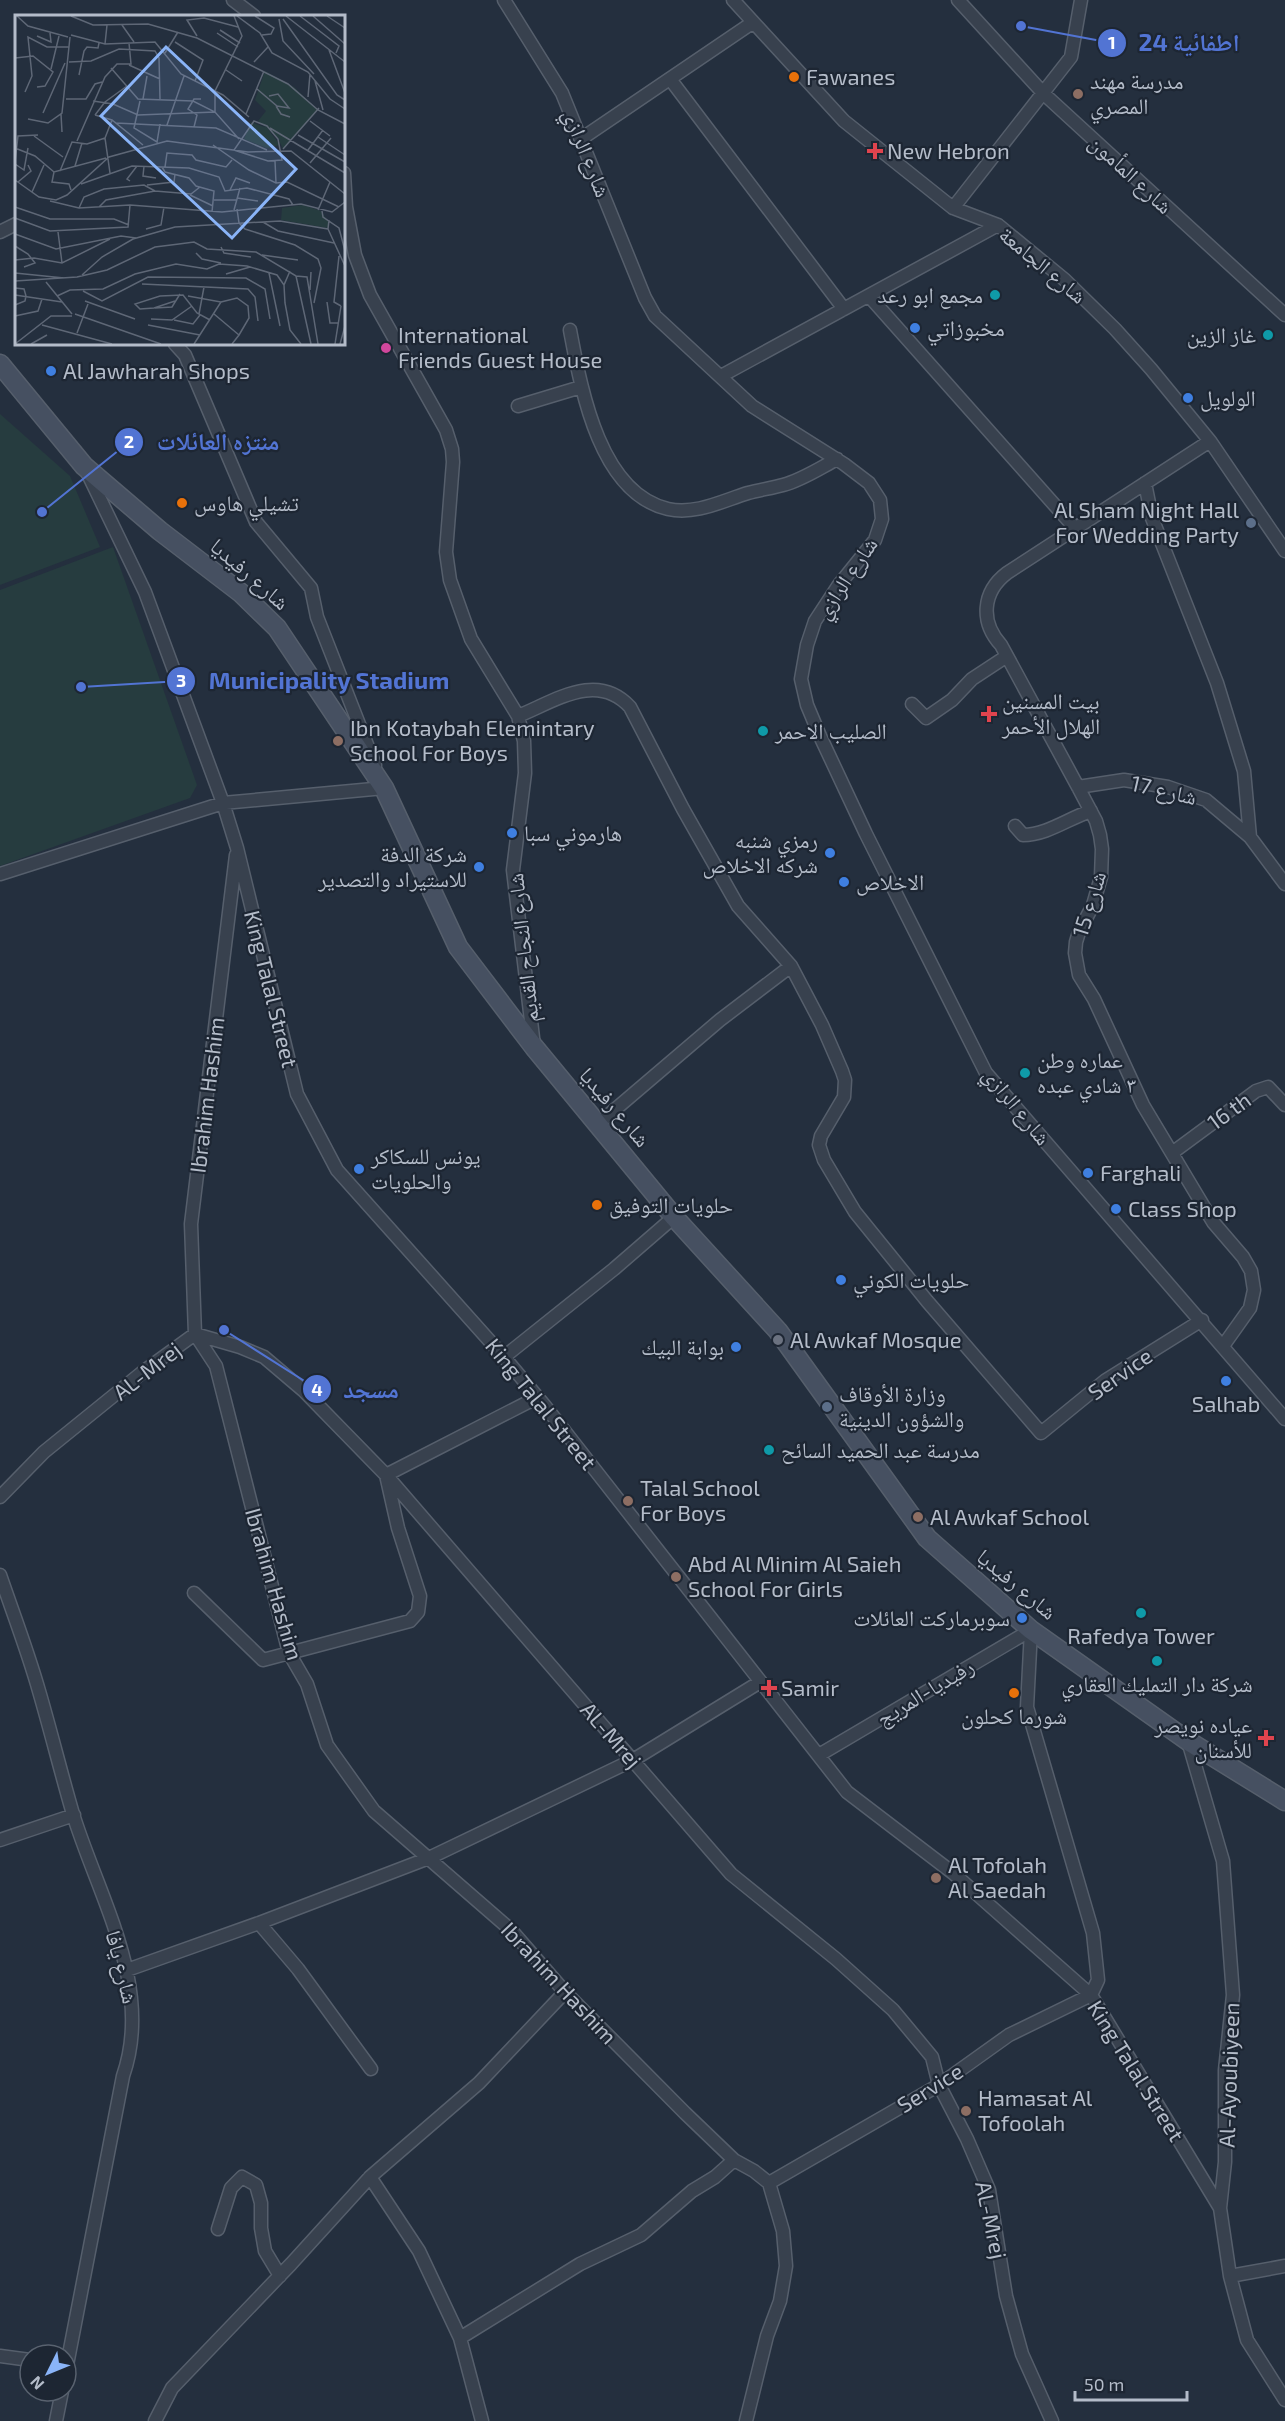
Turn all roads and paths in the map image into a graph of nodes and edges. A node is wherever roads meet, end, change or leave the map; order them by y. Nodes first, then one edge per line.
1 (233, 0) edge
2 (504, 0) edge
3 (733, 0) edge
4 (958, 0) edge
5 (1081, 0) edge
6 (253, 15) edge
7 (752, 23) junction
8 (670, 79) junction
9 (1044, 94) junction
10 (581, 139) junction
11 (345, 190) edge
12 (953, 207) junction
13 (15, 224) edge
14 (998, 225) junction
15 (0, 232) edge
16 (869, 296) junction
17 (844, 309) junction
18 (1285, 315) edge
19 (570, 330) dead end
20 (176, 345) edge
21 (0, 364) edge
22 (721, 376) junction
23 (581, 387) junction
24 (518, 406) dead end
25 (1210, 441) junction
26 (837, 459) junction
27 (84, 466) junction
28 (1145, 483) junction
29 (1075, 528) junction
30 (1285, 551) edge
31 (1007, 656) junction
32 (912, 704) dead end
33 (518, 716) junction
34 (1078, 787) junction
35 (384, 788) junction
36 (223, 803) junction
37 (1091, 811) junction
38 (1015, 826) dead end
39 (1250, 837) junction
40 (237, 848) junction
41 (0, 874) edge
42 (1285, 884) edge
43 (791, 966) junction
44 (534, 1047) junction
45 (1285, 1106) edge
46 (598, 1124) junction
47 (1172, 1153) junction
48 (674, 1217) junction
49 (1202, 1320) junction
50 (195, 1334) junction
51 (1223, 1346) junction
52 (504, 1357) junction
53 (538, 1397) junction
54 (1285, 1419) edge
55 (386, 1475) junction
56 (0, 1497) edge
57 (0, 1575) edge
58 (194, 1593) dead end
59 (1031, 1630) junction
60 (289, 1653) junction
61 (760, 1683) junction
62 (1188, 1741) junction
63 (819, 1755) junction
64 (633, 1760) junction
65 (1285, 1801) edge
66 (74, 1815) junction
67 (0, 1840) edge
68 (429, 1858) junction
69 (259, 1923) junction
70 (127, 1970) junction
71 (565, 1992) junction
72 (1091, 1995) junction
73 (371, 2069) dead end
74 (939, 2085) junction
75 (734, 2160) junction
76 (370, 2177) junction
77 (769, 2183) junction
78 (1220, 2208) junction
79 (218, 2229) dead end
80 (1285, 2266) edge
81 (280, 2276) junction
82 (1230, 2276) junction
83 (460, 2337) junction
84 (71, 2343) edge
85 (0, 2356) edge
86 (18, 2358) edge
87 (1285, 2400) edge
88 (60, 2403) edge
89 (56, 2421) edge
90 (155, 2421) edge
91 (482, 2421) edge
92 (746, 2421) edge
93 (1052, 2421) edge

1 - 6 street
2 - 10 street, شارع الرازي
3 - 7 street, شارع الجامعة
4 - 9 street, شارع المأمون
5 - 9 street
7 - 8 street
7 - 12 street, شارع الجامعة
8 - 10 street
8 - 17 street
9 - 12 street
9 - 18 street, شارع المأمون
10 - 22 street, شارع الرازي
11 - 33 street, شارع النجاح القديم
12 - 14 street, شارع الجامعة
13 - 15 street
14 - 16 street
14 - 25 street, شارع الجامعة
16 - 17 street
16 - 29 street
17 - 22 street
19 - 23 street
20 - 35 street
21 - 27 main road, شارع رفيديا
22 - 26 street, شارع الرازي
23 - 24 street
23 - 26 street
25 - 28 street, شارع 15
25 - 30 street, شارع الجامعة
26 - 49 street, شارع الرازي
27 - 35 main road, شارع رفيديا
27 - 36 street, King Talal Street
28 - 29 street, شارع 15
28 - 39 street
29 - 31 street, شارع 15
31 - 32 street
31 - 34 street, شارع 15
33 - 43 street
33 - 44 street, شارع النجاح القديم
34 - 37 street, شارع 15
34 - 39 street, شارع 17
35 - 36 street
35 - 44 main road, شارع رفيديا
36 - 40 street, King Talal Street
36 - 41 street
37 - 38 street
37 - 47 street, شارع 15
39 - 42 street, شارع 17
40 - 50 street, Ibrahim Hashim
40 - 52 street, King Talal Street
43 - 46 street
43 - 49 street, Service
44 - 46 main road, شارع رفيديا
45 - 47 street, 16 th
46 - 48 main road, شارع رفيديا
47 - 51 street, شارع 15
48 - 52 street
48 - 59 main road, شارع رفيديا
49 - 51 street, شارع الرازي
50 - 55 street, AL-Mrej
50 - 56 street, AL-Mrej
50 - 60 street, Ibrahim Hashim
51 - 54 street, شارع الرازي
52 - 53 street, King Talal Street
53 - 55 street
53 - 61 street, King Talal Street
55 - 60 street
55 - 64 street, AL-Mrej
57 - 66 street, شارع يافا
58 - 60 street
59 - 62 main road, شارع رفيديا
59 - 63 street, رفيديا-المريج
59 - 72 street
60 - 68 street, Ibrahim Hashim
61 - 63 street, King Talal Street
61 - 64 street
62 - 65 main road, شارع رفيديا
62 - 78 street, Al-Ayoubiyeen
63 - 72 street, King Talal Street
64 - 68 street
64 - 74 street, AL-Mrej
66 - 67 street
66 - 70 street, شارع يافا
68 - 69 street
68 - 71 street, Ibrahim Hashim
69 - 70 street
69 - 73 street
70 - 84 street, شارع يافا
71 - 75 street, Ibrahim Hashim
71 - 76 street
72 - 74 street, Service
72 - 78 street, King Talal Street
74 - 77 street, Service
74 - 93 street, AL-Mrej
75 - 77 street, Ibrahim Hashim
75 - 83 street
76 - 81 street
76 - 83 street
77 - 92 street
78 - 82 street, Al-Ayoubiyeen
79 - 81 street
80 - 82 street
81 - 90 street
82 - 87 street, Al-Ayoubiyeen
83 - 91 street
85 - 86 street
88 - 89 street

